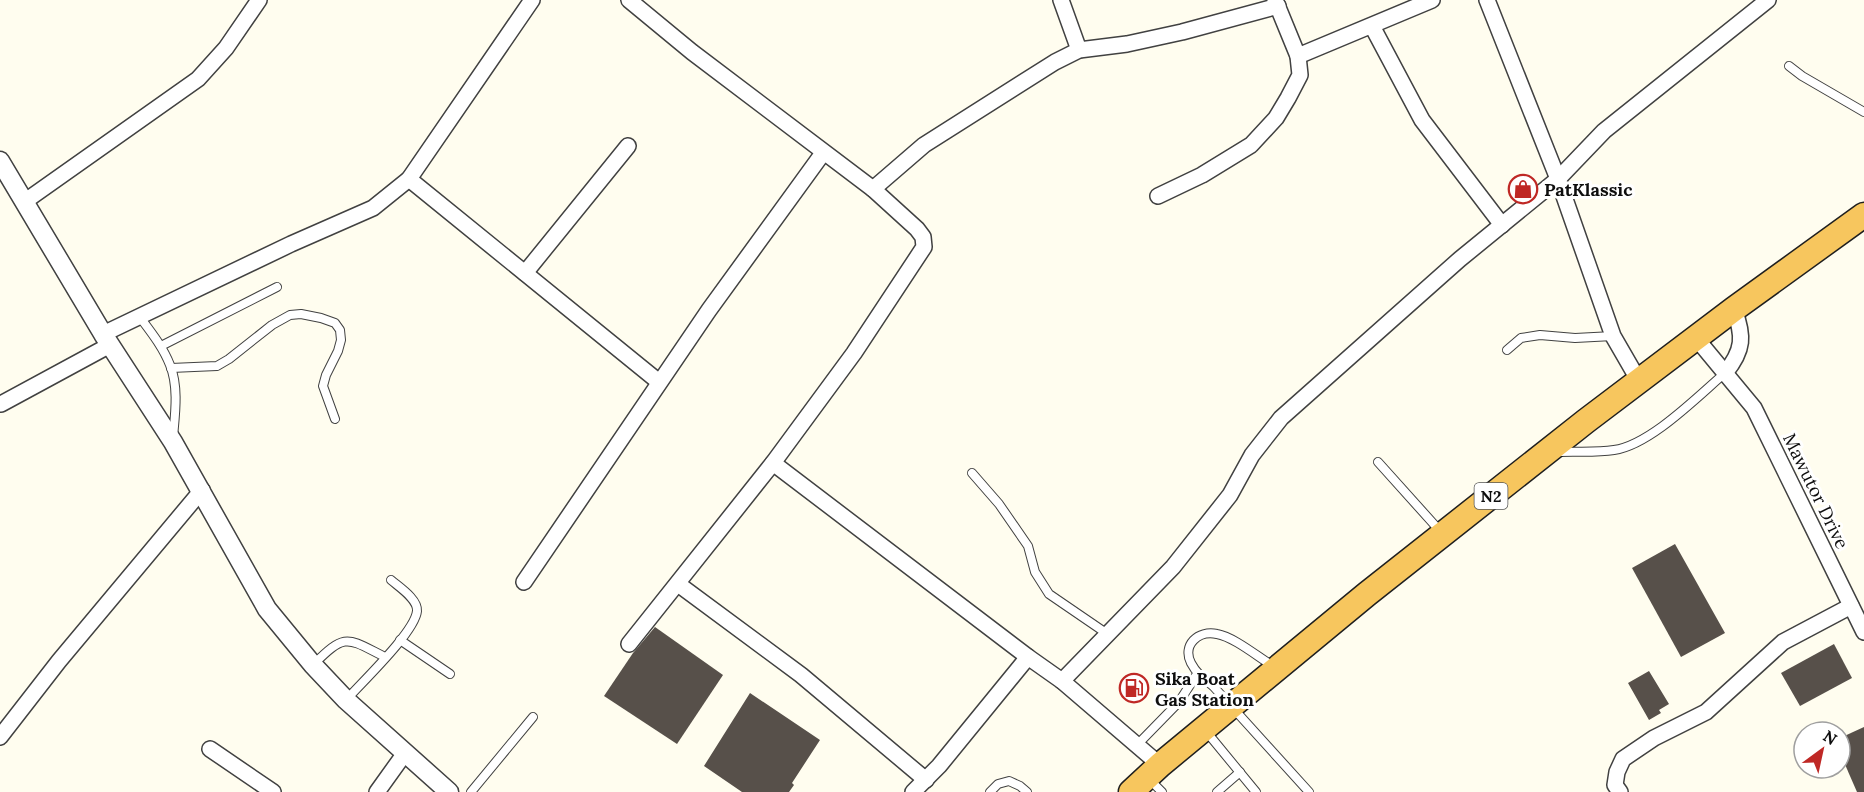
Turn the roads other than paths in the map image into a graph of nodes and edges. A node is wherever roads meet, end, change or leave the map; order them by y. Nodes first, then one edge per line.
1 (259, 0) edge
2 (532, 0) edge
3 (629, 0) edge
4 (1061, 0) edge
5 (1432, 0) edge
6 (1486, 0) edge
7 (1768, 0) edge
8 (1276, 3) edge
9 (1372, 26) junction
10 (1079, 50) junction
11 (1298, 56) junction
12 (1790, 66) dead end
13 (1864, 112) edge
14 (628, 146) dead end
15 (824, 153) junction
16 (0, 161) edge
17 (410, 179) junction
18 (1558, 179) junction
19 (873, 189) junction
20 (1158, 196) dead end
21 (24, 202) junction
22 (1864, 215) edge
23 (1502, 225) junction
24 (525, 273) junction
25 (277, 287) dead end
26 (1734, 309) junction
27 (139, 316) junction
28 (1613, 336) junction
29 (1696, 338) junction
30 (107, 340) junction
31 (161, 346) junction
32 (1507, 350) dead end
33 (171, 368) junction
34 (1725, 373) junction
35 (1639, 381) junction
36 (659, 382) junction
37 (1, 404) edge
38 (335, 419) dead end
39 (173, 442) junction
40 (1546, 453) junction
41 (1378, 462) dead end
42 (773, 463) junction
43 (972, 473) dead end
44 (202, 490) junction
45 (1443, 534) junction
46 (391, 580) dead end
47 (524, 582) dead end
48 (678, 584) junction
49 (1851, 606) junction
50 (1864, 632) edge
51 (1106, 633) junction
52 (400, 640) junction
53 (629, 644) dead end
54 (385, 657) junction
55 (1028, 657) junction
56 (313, 665) junction
57 (1277, 669) junction
58 (450, 674) dead end
59 (1197, 674) junction
60 (1062, 681) junction
61 (346, 700) junction
62 (1231, 707) junction
63 (533, 717) dead end
64 (1204, 729) junction
65 (0, 737) edge
66 (1137, 746) junction
67 (210, 749) dead end
68 (405, 753) junction
69 (1240, 772) junction
70 (926, 780) junction
71 (1150, 782) edge
72 (273, 792) edge
73 (377, 792) edge
74 (449, 792) edge
75 (471, 792) edge
76 (913, 792) edge
77 (990, 792) edge
78 (1027, 792) edge
79 (1217, 792) edge
80 (1256, 792) edge
81 (1309, 792) edge
82 (1620, 792) edge

1 - 21 street
2 - 17 street
3 - 15 street
4 - 10 street
5 - 9 street
6 - 18 street
7 - 18 street
8 - 10 street
8 - 11 street
9 - 11 street
9 - 23 street
10 - 19 street
11 - 20 street
12 - 13 lane
14 - 24 street
15 - 19 street
15 - 36 street
16 - 21 street
17 - 24 street
17 - 27 street
18 - 23 street
18 - 28 street
19 - 42 street
21 - 30 street
22 - 26 highway, N2
23 - 51 street
24 - 36 street
25 - 31 lane
26 - 29 highway, N2
26 - 34 street
27 - 30 street
27 - 31 lane
28 - 32 lane
28 - 35 street
29 - 34 street, Mawutor Drive
29 - 35 highway, N2
30 - 37 street
30 - 39 street
31 - 33 lane
33 - 38 lane
33 - 39 lane
34 - 40 lane
34 - 49 street, Mawutor Drive
35 - 40 highway, N2
36 - 47 street
39 - 44 street
40 - 45 highway, N2
41 - 45 lane
42 - 48 street
42 - 55 street
43 - 51 lane
44 - 56 street
44 - 65 street
45 - 57 highway, N2
46 - 52 lane
48 - 53 street
48 - 70 street
49 - 50 street, Mawutor Drive
49 - 82 street
51 - 60 street
52 - 54 lane
52 - 58 lane
54 - 56 lane
54 - 61 lane
55 - 60 street
55 - 70 street
56 - 61 street
57 - 59 lane
57 - 62 highway, N2
59 - 62 lane
59 - 66 lane
60 - 66 street
61 - 68 street
62 - 64 highway, N2
62 - 81 lane
63 - 75 lane
64 - 69 lane
64 - 71 highway, N2
66 - 71 street
67 - 72 street
68 - 73 street
68 - 74 street
69 - 79 lane
69 - 80 lane
70 - 76 street
77 - 78 lane

